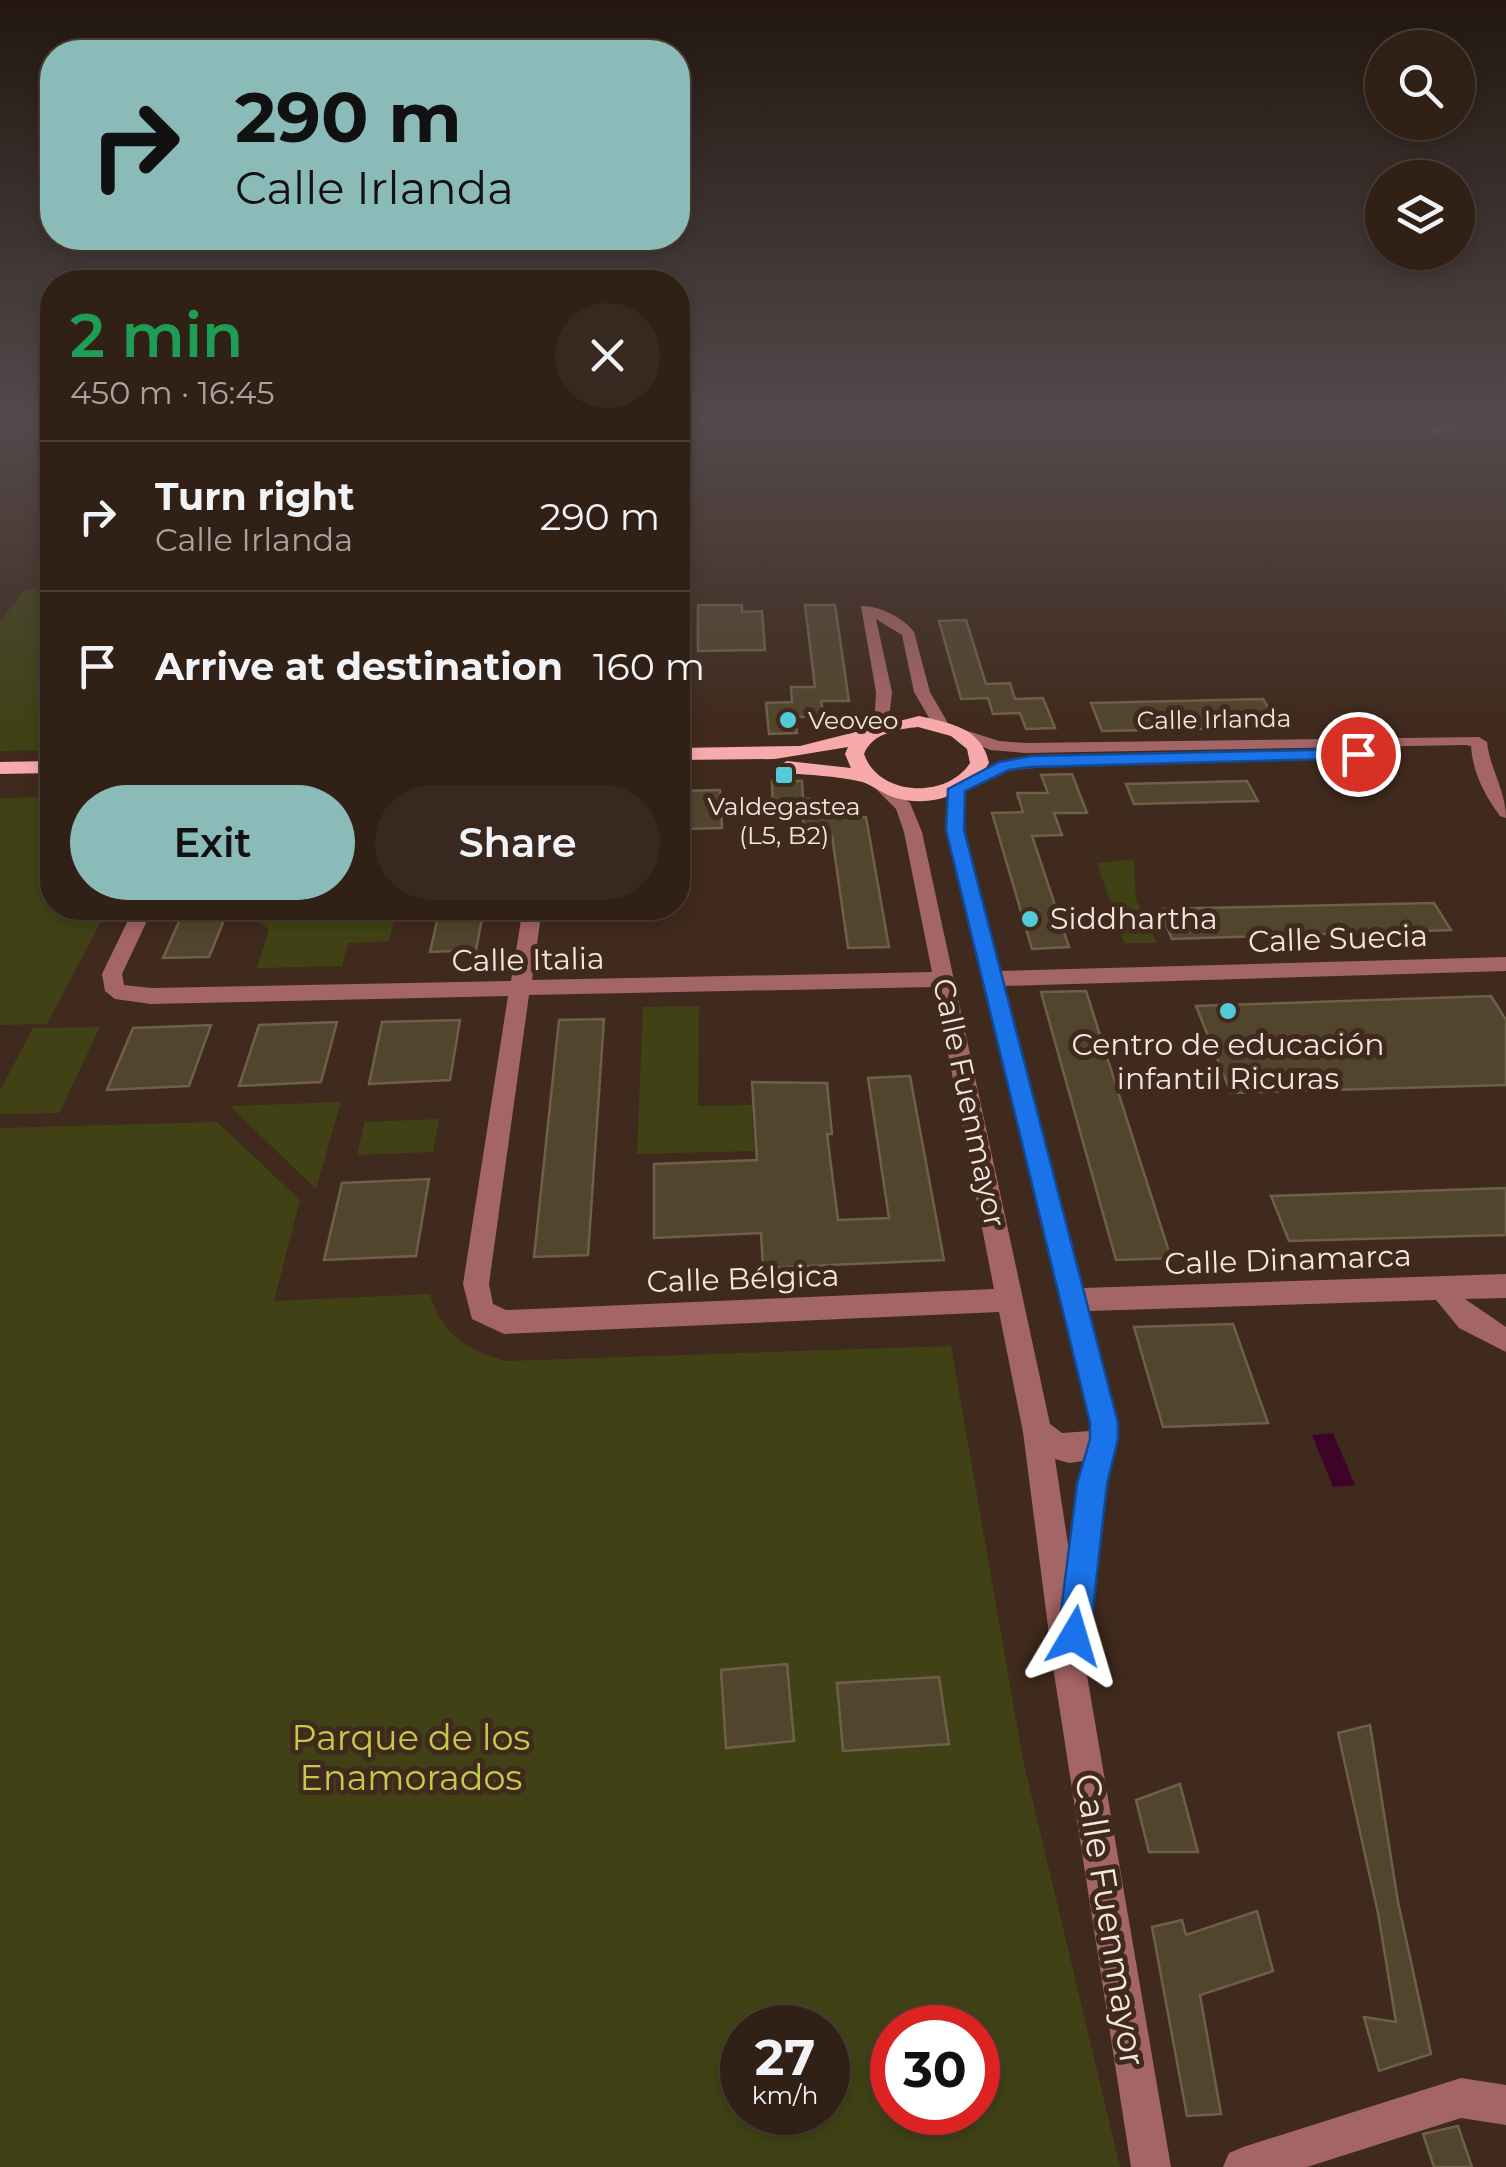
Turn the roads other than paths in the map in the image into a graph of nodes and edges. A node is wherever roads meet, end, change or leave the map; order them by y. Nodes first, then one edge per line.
1 (947, 727) junction
2 (874, 730) junction
3 (1480, 748) junction
4 (690, 754) edge
5 (40, 767) edge
6 (0, 768) edge
7 (690, 769) edge
8 (874, 780) junction
9 (40, 781) edge
10 (0, 782) edge
11 (964, 784) junction
12 (1506, 812) edge
13 (137, 920) edge
14 (530, 920) edge
15 (1506, 964) edge
16 (992, 979) junction
17 (944, 980) junction
18 (520, 990) junction
19 (1506, 1286) edge
20 (1442, 1288) junction
21 (1010, 1300) junction
22 (1073, 1300) junction
23 (1506, 1340) edge
24 (1037, 1432) junction
25 (1104, 1439) junction
26 (1070, 1673) junction
27 (1506, 2104) edge
28 (1151, 2167) edge
29 (1243, 2167) edge

1 - 2 main road
1 - 2 street
1 - 3 street, Calle Irlanda
1 - 11 main road
2 - 4 main road
2 - 8 main road
3 - 11 street, Calle Irlanda
3 - 12 street
5 - 6 main road
7 - 8 main road
8 - 11 main road
8 - 17 street, Calle Fuenmayor
9 - 10 main road
11 - 16 street, Calle Fuenmayor
13 - 18 street, Calle Italia
14 - 18 street
15 - 16 street, Calle Suecia
16 - 22 street, Calle Fuenmayor
17 - 18 street, Calle Italia
17 - 21 street, Calle Fuenmayor
18 - 21 street, Calle Bélgica
19 - 20 street, Calle Dinamarca
20 - 22 street, Calle Dinamarca
20 - 23 street
21 - 24 street, Calle Fuenmayor
22 - 25 street, Calle Fuenmayor
24 - 25 street
24 - 26 street, Calle Fuenmayor
25 - 26 street, Calle Fuenmayor
26 - 28 street, Calle Fuenmayor
27 - 29 street

